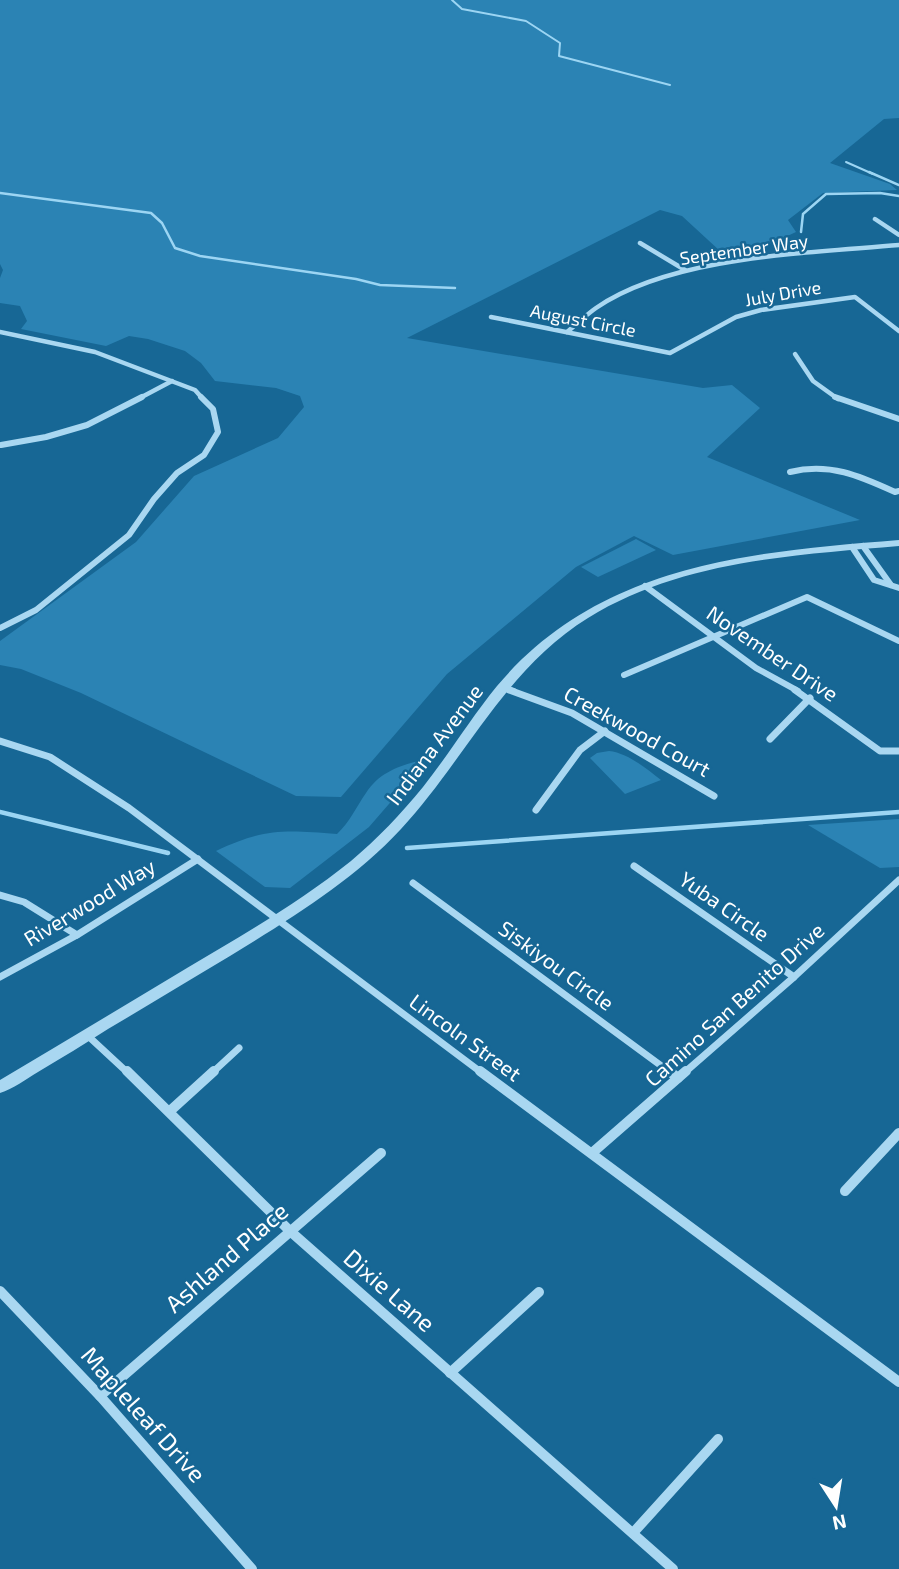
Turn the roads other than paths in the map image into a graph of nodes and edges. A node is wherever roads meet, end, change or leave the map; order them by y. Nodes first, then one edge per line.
1 (875, 219) dead end
2 (899, 235) edge
3 (640, 243) dead end
4 (899, 244) edge
5 (685, 270) junction
6 (491, 317) dead end
7 (899, 331) edge
8 (0, 332) edge
9 (567, 332) junction
10 (670, 353) joint
11 (795, 354) dead end
12 (172, 381) junction
13 (898, 418) edge
14 (1, 444) edge
15 (790, 472) dead end
16 (899, 491) edge
17 (899, 543) edge
18 (857, 546) junction
19 (880, 568) junction
20 (867, 569) junction
21 (645, 586) junction
22 (895, 587) edge
23 (0, 628) edge
24 (713, 637) junction
25 (899, 641) edge
26 (624, 675) dead end
27 (502, 687) junction
28 (810, 698) junction
29 (605, 731) junction
30 (770, 739) dead end
31 (0, 741) edge
32 (899, 751) edge
33 (714, 796) dead end
34 (536, 810) dead end
35 (198, 859) junction
36 (634, 866) dead end
37 (899, 880) edge
38 (413, 883) dead end
39 (0, 895) edge
40 (277, 921) junction
41 (77, 935) junction
42 (0, 976) edge
43 (794, 977) junction
44 (87, 1035) junction
45 (239, 1048) dead end
46 (678, 1079) junction
47 (0, 1087) edge
48 (170, 1111) junction
49 (899, 1133) edge
50 (381, 1153) dead end
51 (592, 1153) junction
52 (845, 1191) dead end
53 (290, 1231) junction
54 (0, 1291) edge
55 (539, 1292) dead end
56 (450, 1373) junction
57 (899, 1382) edge
58 (100, 1396) junction
59 (718, 1440) dead end
60 (633, 1533) junction
61 (252, 1569) edge
62 (673, 1569) edge

1 - 2 street
3 - 5 street
4 - 5 street, September Way
5 - 9 street, September Way
6 - 9 street, August Circle
7 - 10 street, July Drive
8 - 12 street
9 - 10 street, August Circle
11 - 13 street
12 - 14 street
12 - 23 street
15 - 16 street
17 - 18 street, Indiana Avenue
18 - 19 street
18 - 20 street
18 - 21 street, Indiana Avenue
19 - 20 street
19 - 22 street
20 - 22 street
21 - 24 street, November Drive
21 - 27 street, Indiana Avenue
24 - 25 street
24 - 26 street
24 - 28 street, November Drive
27 - 29 street, Creekwood Court
27 - 40 street, Indiana Avenue
28 - 30 street
28 - 32 street, November Drive
29 - 33 street, Creekwood Court
29 - 34 street
31 - 35 street, Lincoln Street
35 - 40 street, Lincoln Street
35 - 41 street, Riverwood Way
36 - 43 street, Yuba Circle
37 - 43 street, Camino San Benito Drive
38 - 46 street, Siskiyou Circle
39 - 41 street
40 - 44 street, Indiana Avenue
40 - 51 street, Lincoln Street
41 - 42 street, Riverwood Way
43 - 46 street, Camino San Benito Drive
44 - 47 street, Indiana Avenue
44 - 48 street, Dixie Lane
45 - 48 street
46 - 51 street, Camino San Benito Drive
48 - 53 street, Dixie Lane
49 - 52 street
50 - 53 street, Ashland Place
51 - 57 street, Lincoln Street
53 - 56 street, Dixie Lane
53 - 58 street, Ashland Place
54 - 58 street, Mapleleaf Drive
55 - 56 street
56 - 60 street, Dixie Lane
58 - 61 street, Mapleleaf Drive
59 - 60 street
60 - 62 street, Dixie Lane

